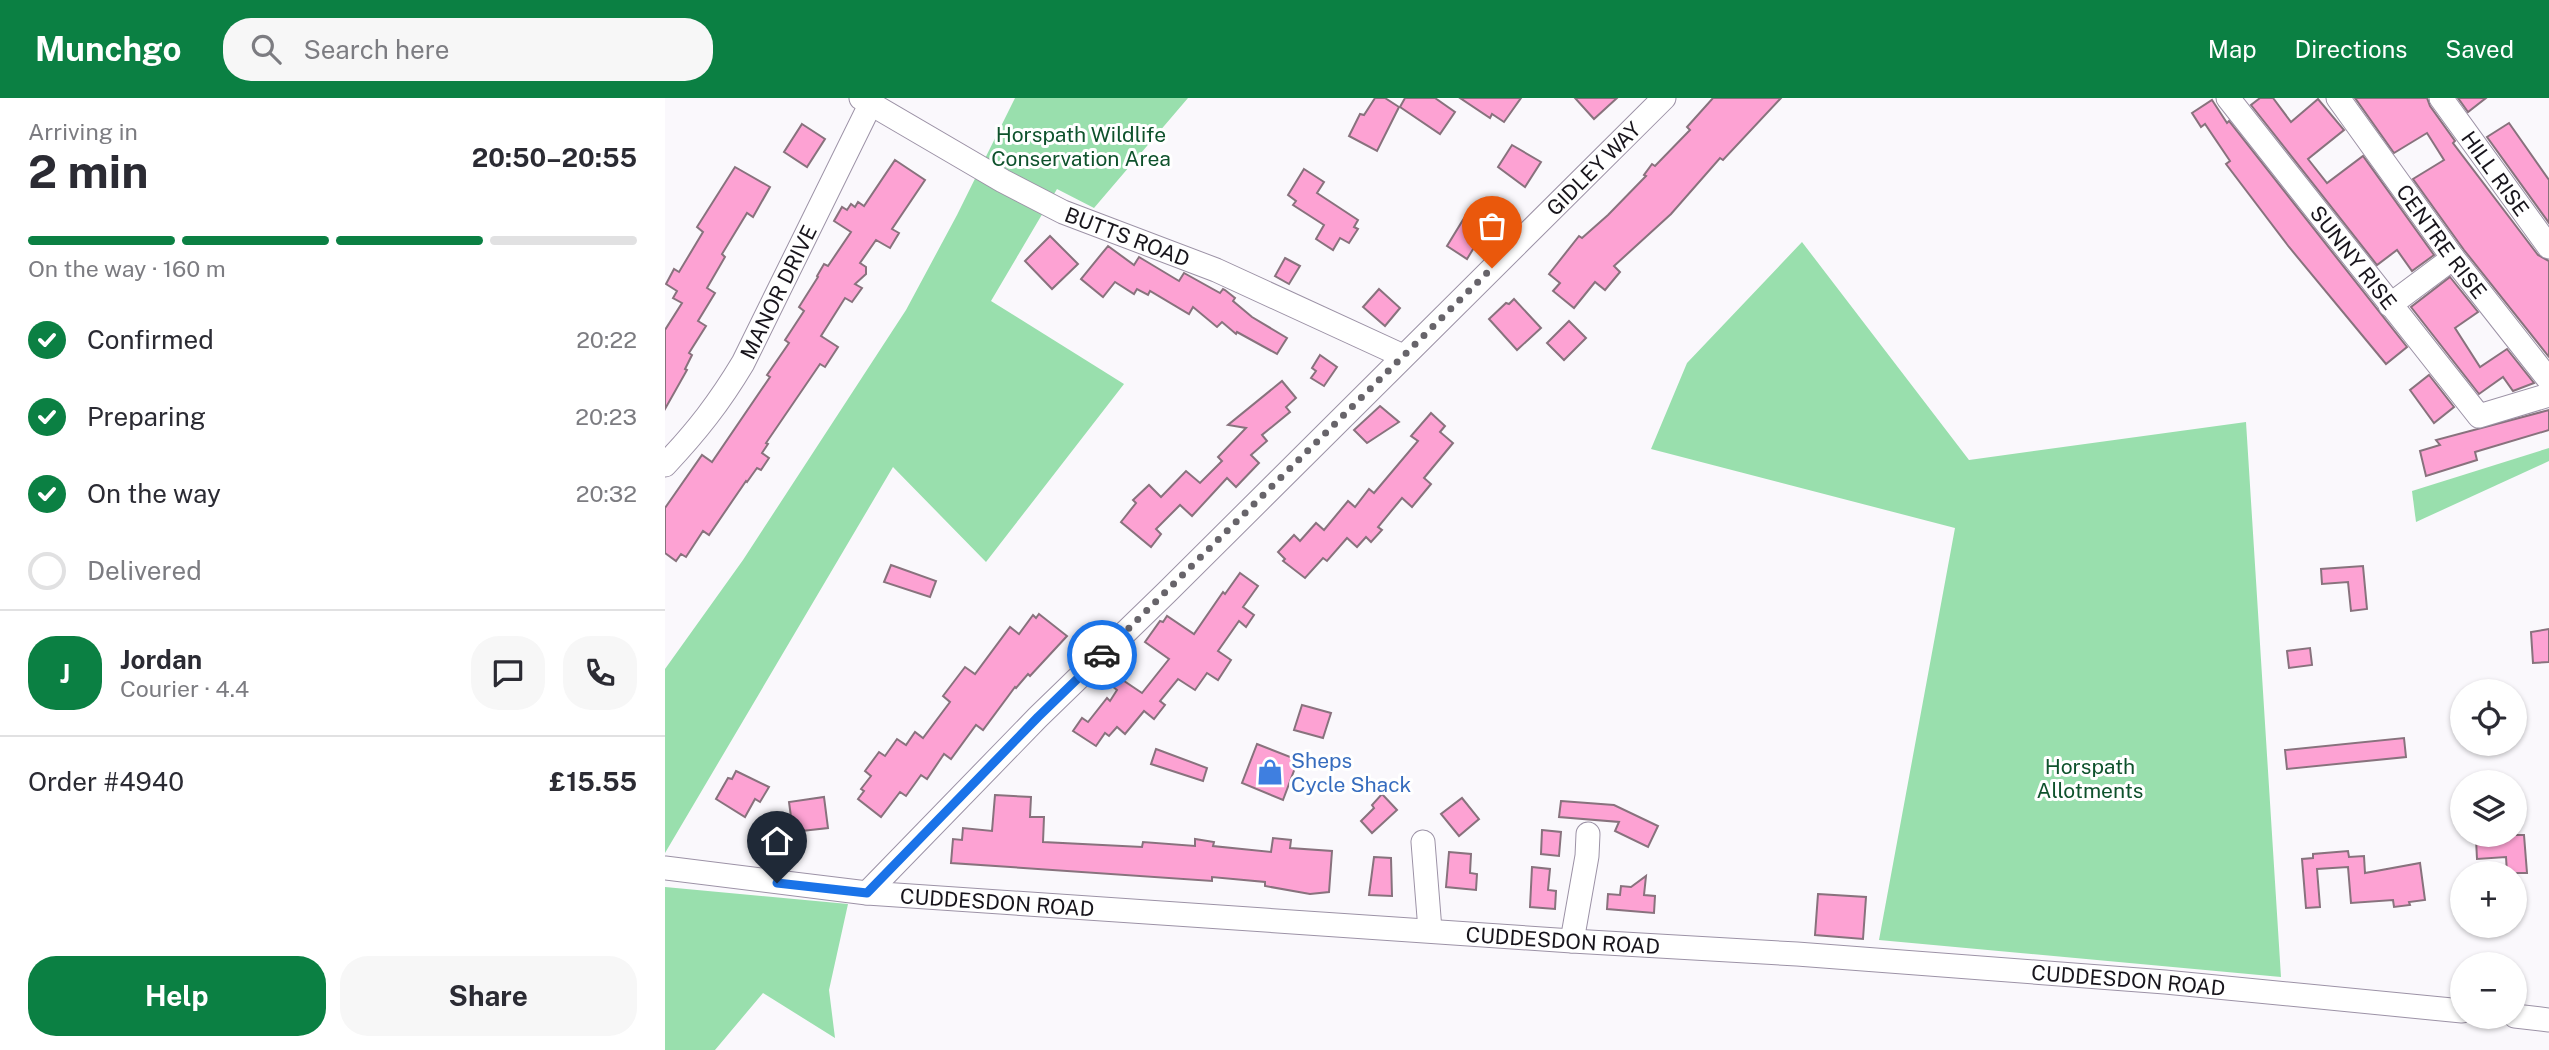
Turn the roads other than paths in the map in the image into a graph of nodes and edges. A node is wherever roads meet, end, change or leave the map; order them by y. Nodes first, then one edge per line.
1 (1664, 98) edge
2 (2228, 98) edge
3 (2338, 98) edge
4 (2441, 98) edge
5 (866, 100) edge
6 (2549, 247) edge
7 (2453, 258) junction
8 (2390, 305) junction
9 (1403, 356) junction
10 (2549, 380) edge
11 (2549, 395) edge
12 (665, 465) edge
13 (1423, 842) dead end
14 (1595, 849) dead end
15 (665, 868) edge
16 (867, 893) junction
17 (1430, 930) junction
18 (1572, 941) junction
19 (2450, 1010) edge
20 (2527, 1017) edge
21 (2549, 1020) edge

1 - 9 street, GIDLEY WAY
2 - 8 street, SUNNY RISE
3 - 7 street, CENTRE RISE
4 - 6 street, HILL RISE
5 - 9 street, BUTTS ROAD
5 - 12 street, MANOR DRIVE
7 - 8 street
7 - 10 street, CENTRE RISE
8 - 11 street, SUNNY RISE
9 - 16 street, GIDLEY WAY
13 - 17 street
14 - 18 street
15 - 16 street, CUDDESDON ROAD
16 - 17 street, CUDDESDON ROAD
17 - 18 street, CUDDESDON ROAD
18 - 19 street, CUDDESDON ROAD
20 - 21 street

